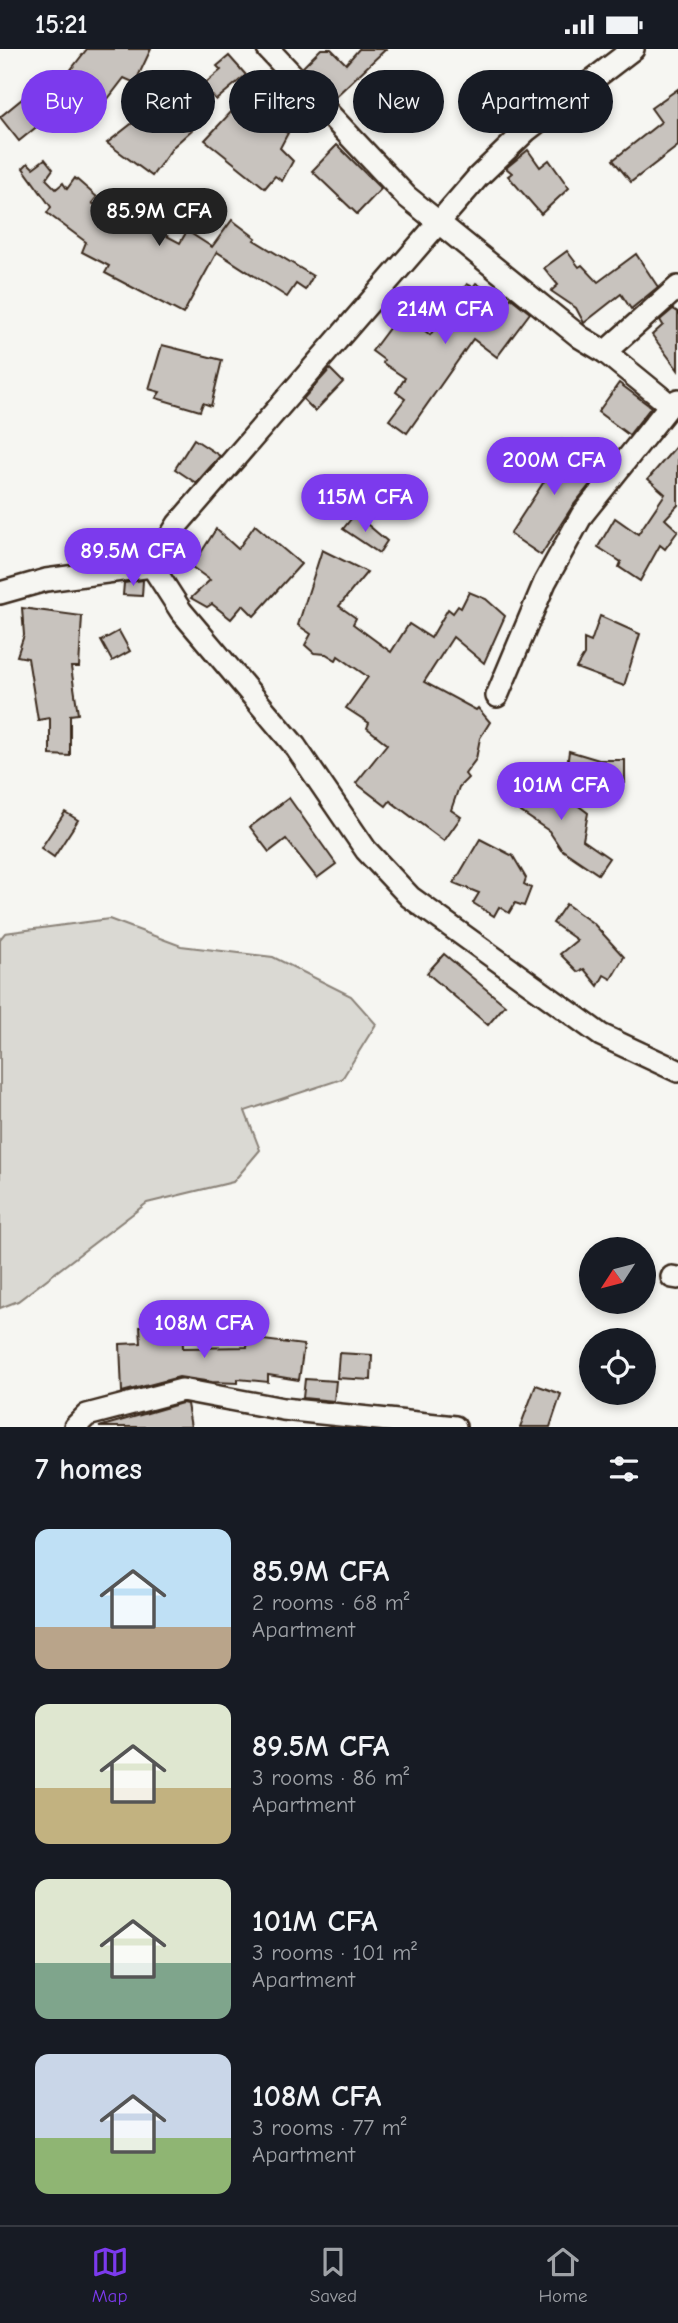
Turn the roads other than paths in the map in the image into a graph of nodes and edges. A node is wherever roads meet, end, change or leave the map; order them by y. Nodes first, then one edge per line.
1 (268, 49) edge
2 (633, 49) edge
3 (438, 223) junction
4 (678, 287) edge
5 (605, 352) junction
6 (674, 403) edge
7 (152, 566) junction
8 (0, 593) edge
9 (497, 696) dead end
10 (678, 1071) edge
11 (75, 1427) edge
12 (455, 1427) edge

1 - 3 street
2 - 3 street
3 - 5 street
3 - 7 street
4 - 5 street
5 - 6 street
6 - 9 street
7 - 8 street
7 - 10 street
11 - 12 street

